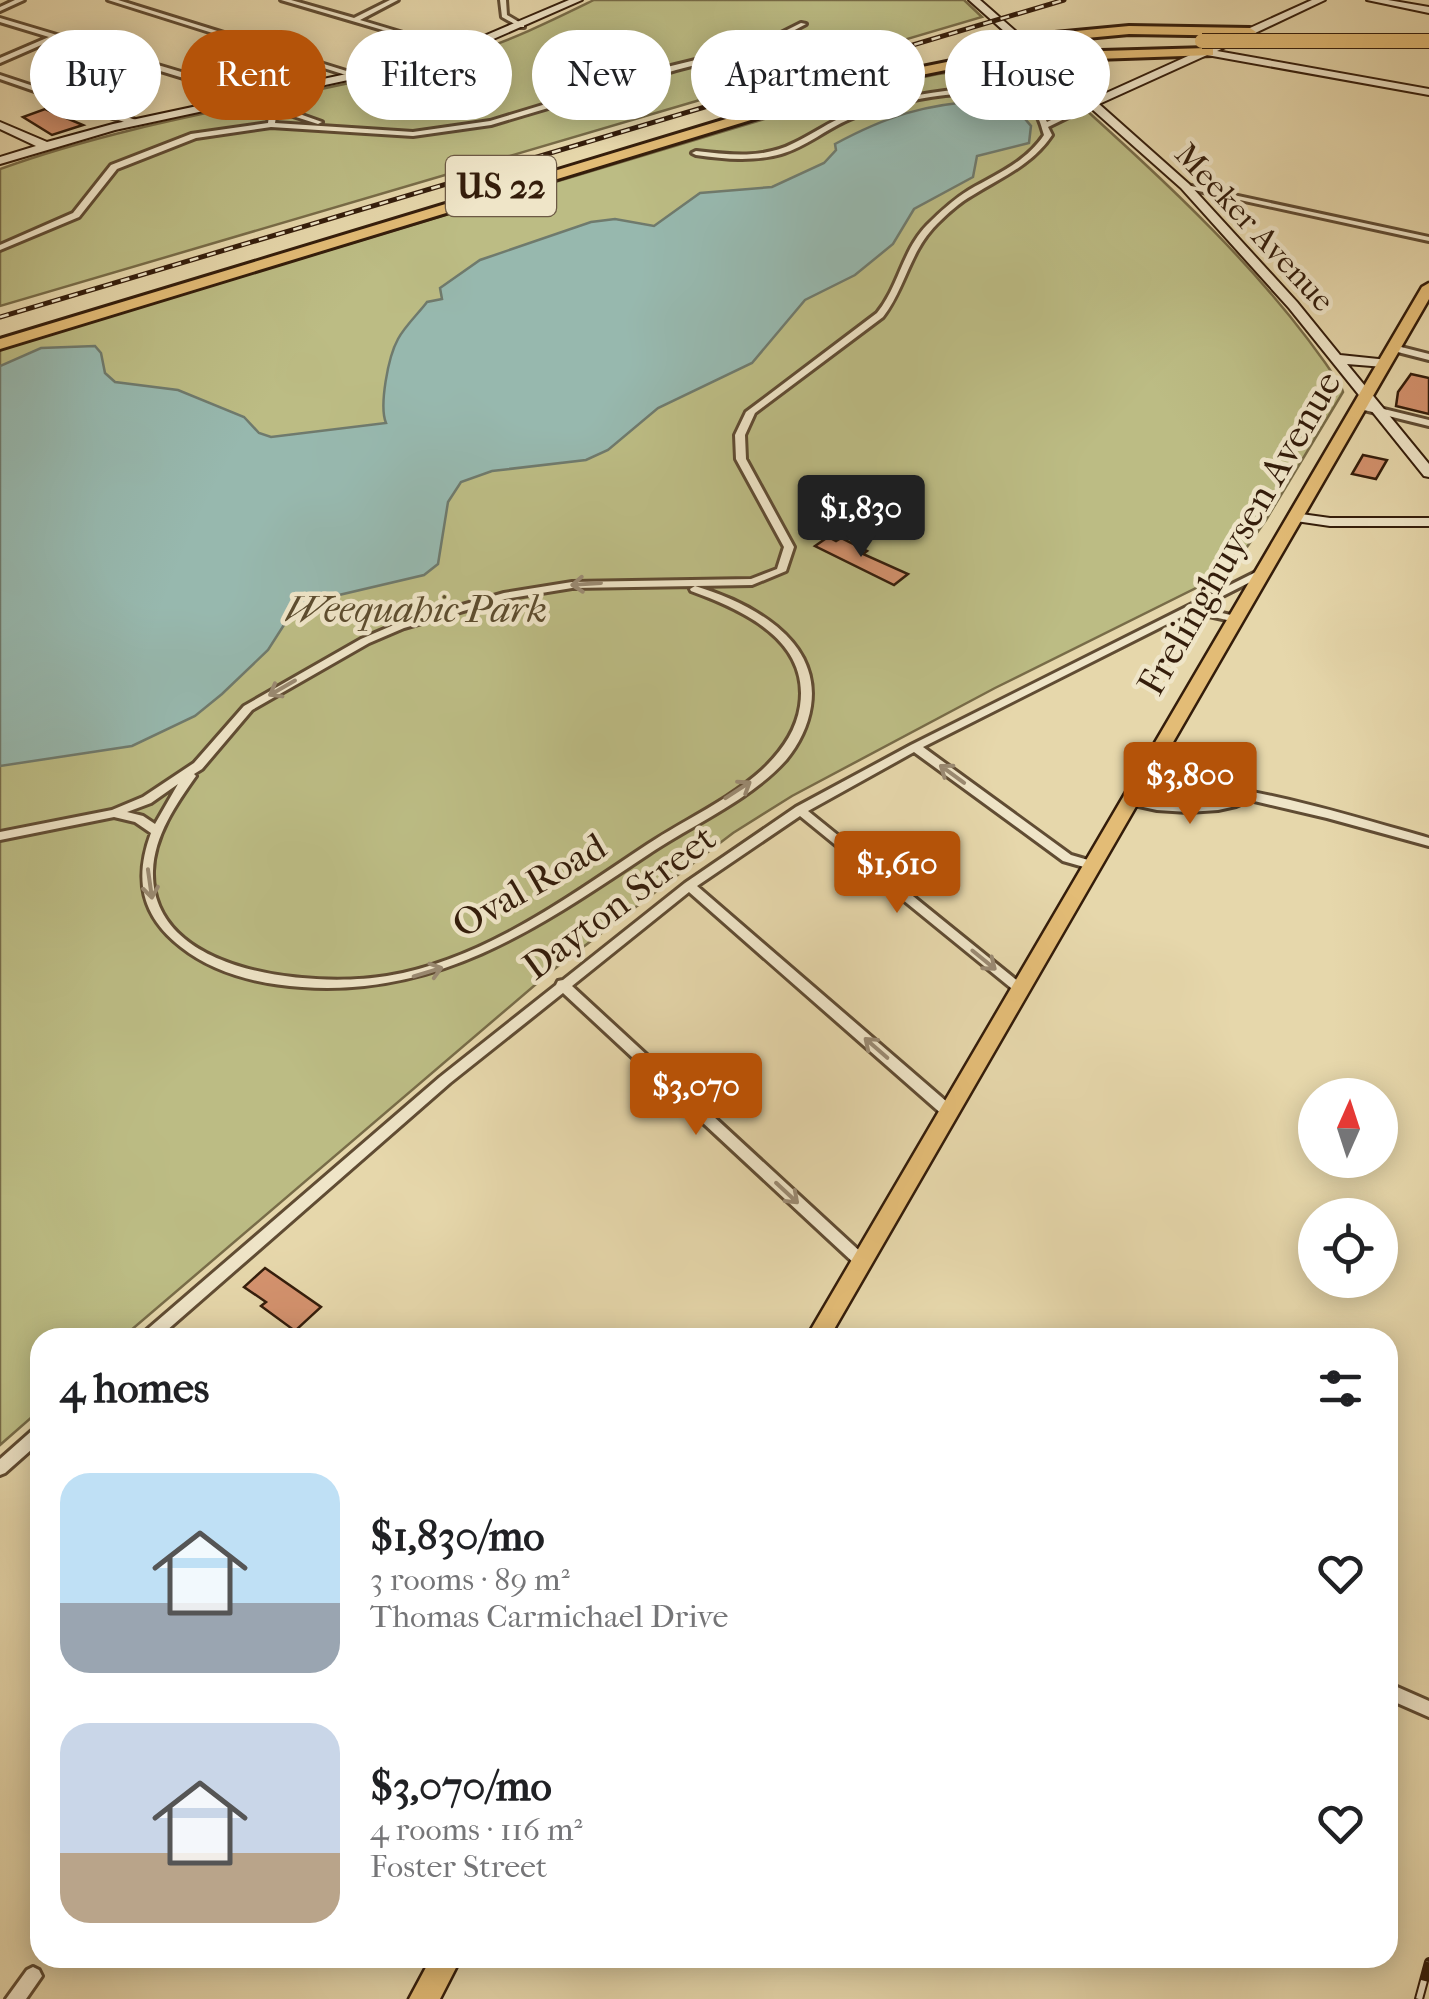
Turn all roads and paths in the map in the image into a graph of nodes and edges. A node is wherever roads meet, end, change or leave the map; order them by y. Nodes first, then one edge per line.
1 (21, 0) edge
2 (111, 0) edge
3 (284, 0) edge
4 (394, 0) edge
5 (503, 0) edge
6 (576, 0) edge
7 (974, 0) edge
8 (1320, 0) edge
9 (1372, 0) edge
10 (0, 9) edge
11 (1429, 10) edge
12 (0, 20) edge
13 (355, 20) junction
14 (803, 24) dead end
15 (522, 26) junction
16 (32, 30) edge
17 (389, 30) edge
18 (511, 30) edge
19 (1008, 30) edge
20 (1250, 32) junction
21 (1110, 34) edge
22 (1429, 38) edge
23 (1110, 43) edge
24 (1110, 46) edge
25 (1205, 46) junction
26 (30, 47) edge
27 (945, 59) edge
28 (0, 60) edge
29 (945, 67) edge
30 (346, 72) edge
31 (0, 77) edge
32 (1429, 92) edge
33 (1110, 94) edge
34 (181, 112) edge
35 (272, 120) edge
36 (314, 120) edge
37 (1053, 120) edge
38 (1109, 120) edge
39 (133, 122) junction
40 (1046, 123) junction
41 (0, 125) edge
42 (271, 125) junction
43 (340, 128) junction
44 (44, 145) junction
45 (696, 153) dead end
46 (0, 161) edge
47 (1184, 186) junction
48 (1429, 239) edge
49 (0, 248) edge
50 (1429, 288) edge
51 (0, 340) edge
52 (1389, 356) junction
53 (1429, 357) edge
54 (1337, 358) junction
55 (1362, 400) junction
56 (1380, 411) junction
57 (1429, 423) edge
58 (1429, 473) edge
59 (1294, 517) junction
60 (1429, 522) edge
61 (1262, 572) junction
62 (684, 586) junction
63 (1192, 609) junction
64 (1236, 620) junction
65 (914, 748) junction
66 (198, 766) junction
67 (1134, 792) junction
68 (1244, 798) junction
69 (800, 810) junction
70 (115, 814) junction
71 (154, 830) junction
72 (0, 836) edge
73 (1429, 842) edge
74 (1091, 865) junction
75 (689, 886) junction
76 (562, 984) junction
77 (1020, 989) junction
78 (949, 1112) junction
79 (860, 1260) junction
80 (159, 1328) edge
81 (823, 1328) edge
82 (30, 1441) edge
83 (0, 1468) edge
84 (1398, 1695) edge
85 (1429, 1709) edge
86 (441, 1968) edge
87 (33, 1976) dead end
88 (14, 1999) edge
89 (424, 1999) edge

1 - 10 street
2 - 30 street
3 - 13 street
4 - 13 street
5 - 15 street
6 - 15 main road
7 - 19 main road, Meeker Avenue
8 - 20 main road
9 - 11 main road
12 - 16 street
13 - 17 street
14 - 43 street
15 - 18 main road
20 - 21 highway
20 - 25 main road
22 - 23 highway, US 22, bridge
22 - 25 highway, US 22, bridge
24 - 25 highway
25 - 32 main road
25 - 33 main road
26 - 28 street
27 - 51 highway, US 22
29 - 51 highway, US 22
31 - 39 street
34 - 39 main road
35 - 42 street
36 - 43 street
37 - 40 street
38 - 47 main road, Meeker Avenue
39 - 44 main road
40 - 45 street
40 - 62 street
41 - 44 main road
42 - 43 street
42 - 49 street
44 - 46 main road
47 - 48 street
47 - 54 main road, Meeker Avenue
50 - 52 main road, Frelinghuysen Avenue
52 - 53 street
52 - 54 main road
52 - 55 main road, Frelinghuysen Avenue
54 - 55 main road, Meeker Avenue
55 - 56 main road, Meeker Avenue
55 - 59 main road, Frelinghuysen Avenue
56 - 57 street
56 - 58 main road, Meeker Avenue
59 - 60 main road
59 - 61 main road, Frelinghuysen Avenue
61 - 63 street, Dayton Street
61 - 64 main road, Frelinghuysen Avenue
62 -> 66 street
71 -> 62 street, Oval Road
63 - 64 street
63 - 65 street, Dayton Street
64 - 67 main road, Frelinghuysen Avenue
65 - 69 street, Dayton Street
74 -> 65 street
66 - 70 street
66 - 71 street, Oval Road
67 - 68 street
67 - 68 street
67 - 74 main road, Frelinghuysen Avenue
68 - 73 street
69 - 75 street, Dayton Street
69 -> 77 street
70 - 71 street
70 - 72 street
74 - 77 main road, Frelinghuysen Avenue
75 - 76 street, Dayton Street
78 -> 75 street
76 -> 79 street
76 - 80 street, Dayton Street
77 - 78 main road, Frelinghuysen Avenue
78 - 79 main road, Frelinghuysen Avenue
79 - 81 main road, Frelinghuysen Avenue
82 - 83 street
84 - 85 street
86 - 89 main road
87 - 88 street

